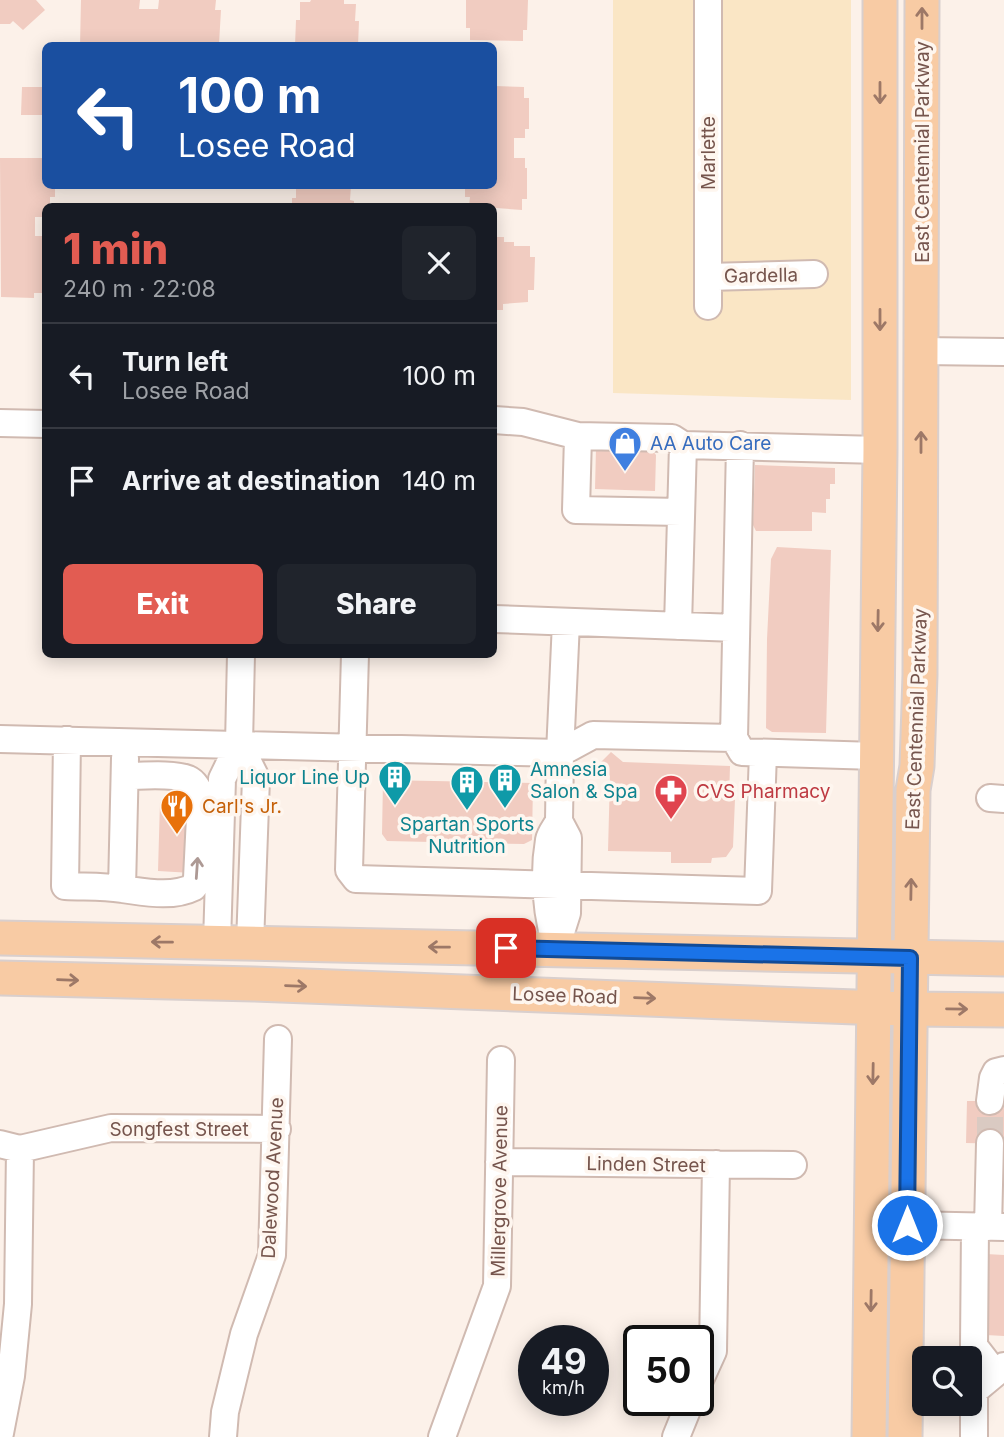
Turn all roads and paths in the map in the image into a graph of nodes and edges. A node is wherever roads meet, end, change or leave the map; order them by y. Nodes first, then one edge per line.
1 (708, 0) edge
2 (880, 0) edge
3 (922, 0) edge
4 (814, 274) dead end
5 (708, 276) junction
6 (708, 306) dead end
7 (922, 351) junction
8 (1004, 352) edge
9 (497, 420) edge
10 (0, 424) edge
11 (42, 424) edge
12 (578, 436) junction
13 (683, 445) junction
14 (740, 446) junction
15 (880, 450) junction
16 (681, 512) junction
17 (497, 619) edge
18 (566, 622) junction
19 (678, 626) junction
20 (736, 628) junction
21 (241, 658) edge
22 (355, 658) edge
23 (920, 675) junction
24 (734, 738) junction
25 (0, 739) edge
26 (67, 740) junction
27 (126, 742) junction
28 (239, 744) junction
29 (353, 747) junction
30 (561, 753) junction
31 (763, 753) junction
32 (876, 756) junction
33 (125, 776) junction
34 (557, 884) junction
35 (122, 889) junction
36 (0, 938) edge
37 (216, 943) junction
38 (250, 944) junction
39 (328, 946) junction
40 (556, 948) junction
41 (874, 955) junction
42 (910, 958) junction
43 (1004, 960) edge
44 (0, 978) edge
45 (120, 981) junction
46 (216, 983) junction
47 (874, 1006) junction
48 (909, 1009) junction
49 (1004, 1010) edge
50 (278, 1040) dead end
51 (501, 1060) dead end
52 (1004, 1070) edge
53 (990, 1101) tunnel mouth
54 (277, 1129) junction
55 (990, 1143) tunnel mouth
56 (10, 1146) edge
57 (499, 1162) junction
58 (716, 1164) junction
59 (793, 1165) dead end
60 (907, 1225) junction
61 (989, 1227) edge
62 (9, 1303) edge
63 (713, 1325) edge
64 (1000, 1370) edge
65 (685, 1416) edge
66 (0, 1433) edge
67 (223, 1437) edge
68 (442, 1437) edge
69 (676, 1437) edge
70 (869, 1437) edge
71 (905, 1437) edge
72 (974, 1437) edge

1 - 5 street, Marlette
2 -> 15 main road, East Centennial Parkway
7 -> 3 main road, East Centennial Parkway
4 - 5 street, Gardella
5 - 6 street, Marlette
7 - 8 street
23 -> 7 main road, East Centennial Parkway
9 - 12 street
10 - 11 street
12 - 13 street
12 - 16 street
13 - 14 street
13 - 16 street
14 - 15 street
14 - 20 street
15 - 23 main road
15 -> 32 main road, East Centennial Parkway
16 - 19 street
17 - 18 street
18 - 19 street
18 - 30 street
19 - 20 street
20 - 24 street
21 - 28 street
22 - 29 street
42 -> 23 main road, East Centennial Parkway
24 - 30 street
24 - 31 street
25 - 26 street
26 - 27 street
26 - 35 street
27 - 28 street
27 - 33 street
28 - 29 street
28 - 37 street
28 - 38 street
29 - 30 street
29 - 34 street
30 - 34 street
31 - 32 street
31 - 34 street
32 - 41 main road, East Centennial Parkway
33 - 35 street
35 -> 33 street
34 - 40 street
37 -> 36 main road
37 - 38 main road
38 - 39 main road
38 - 45 main road
40 -> 39 main road
39 - 46 main road
40 - 41 main road
41 - 42 main road
41 - 47 main road, East Centennial Parkway
42 - 43 main road
42 - 48 main road, East Centennial Parkway
44 -> 45 main road, Losee Road
45 - 46 main road, Losee Road
46 -> 47 main road, Losee Road
47 - 48 main road, Losee Road
47 -> 70 main road, East Centennial Parkway
48 -> 49 main road, Losee Road
48 - 60 main road, East Centennial Parkway
50 - 54 street, Dalewood Avenue
51 - 57 street, Millergrove Avenue
52 - 53 street
54 - 56 street, Songfest Street
54 - 67 street, Dalewood Avenue
55 - 61 street
56 - 62 street
57 - 58 street, Linden Street
57 - 68 street, Millergrove Avenue
58 - 59 street, Linden Street
58 - 63 street
60 - 61 street
60 - 71 main road, East Centennial Parkway
61 - 64 street
62 - 66 street
64 - 72 street
65 - 69 street

